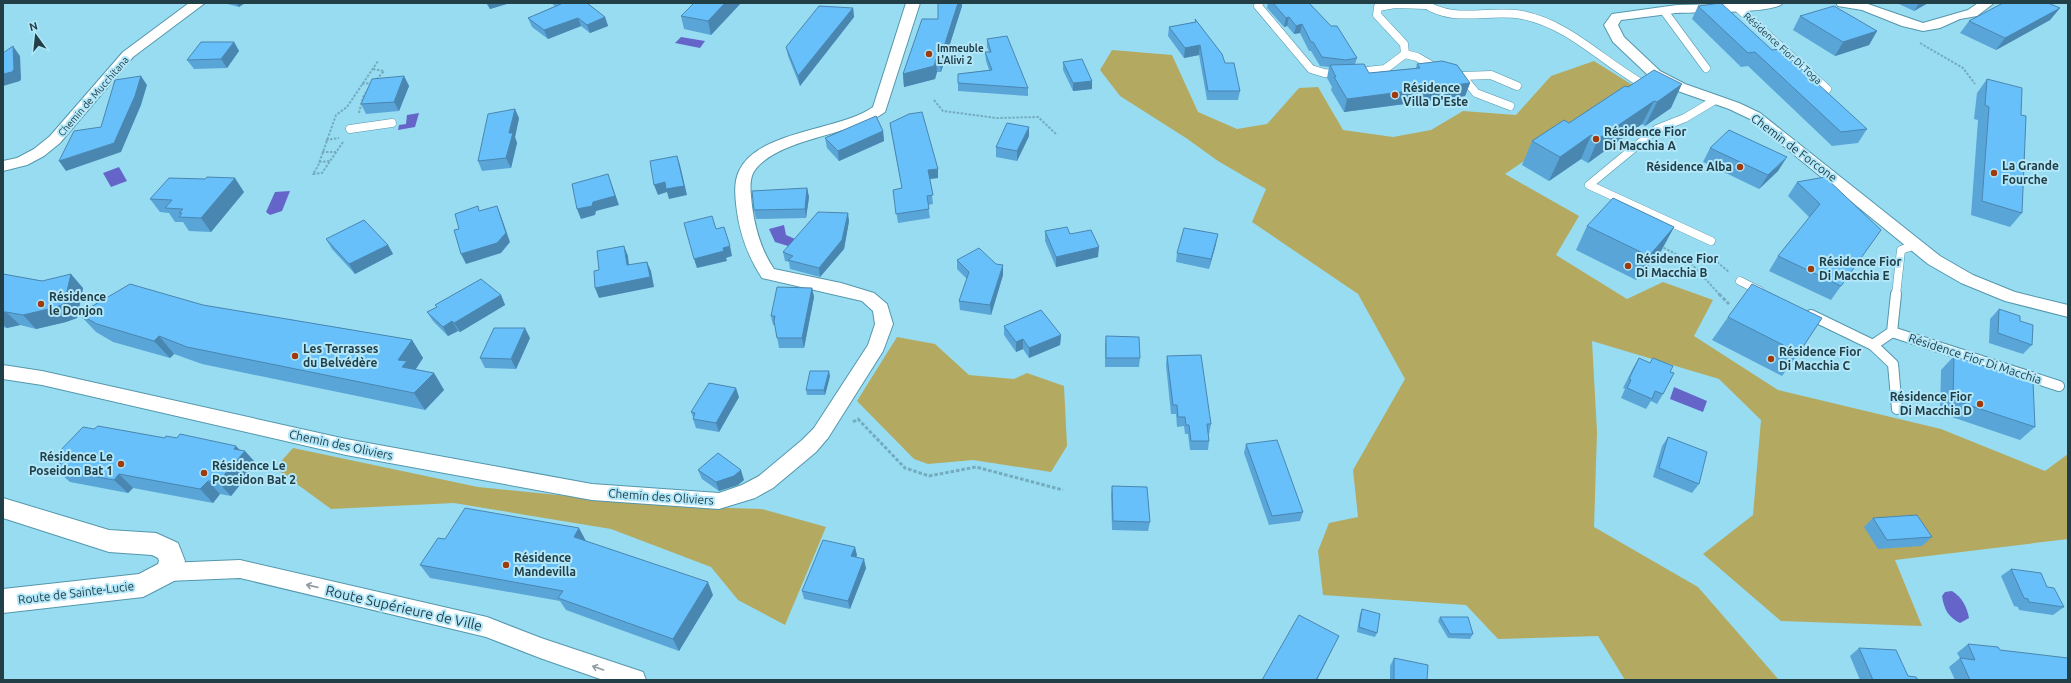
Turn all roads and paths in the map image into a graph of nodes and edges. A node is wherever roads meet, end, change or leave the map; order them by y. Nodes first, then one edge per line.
1 (198, 3) edge
2 (914, 3) edge
3 (1259, 3) edge
4 (1776, 3) edge
5 (1843, 3) edge
6 (1965, 3) edge
7 (1987, 3) edge
8 (1426, 4) edge
9 (1672, 8) edge
10 (1738, 8) junction
11 (1956, 16) junction
12 (1907, 23) junction
13 (1405, 54) junction
14 (1706, 68) dead end
15 (1443, 70) edge
16 (373, 83) edge
17 (362, 84) dead end
18 (1975, 84) dead end
19 (1517, 86) dead end
20 (1827, 89) dead end
21 (1655, 90) edge
22 (934, 100) dead end
23 (1715, 100) junction
24 (1510, 106) dead end
25 (392, 123) dead end
26 (350, 129) dead end
27 (1056, 134) dead end
28 (345, 138) dead end
29 (326, 140) dead end
30 (322, 152) dead end
31 (337, 152) dead end
32 (330, 161) dead end
33 (319, 162) dead end
34 (3, 166) edge
35 (1711, 241) dead end
36 (1654, 244) edge
37 (1915, 245) junction
38 (1688, 260) junction
39 (1740, 281) joint
40 (1768, 294) edge
41 (1729, 304) dead end
42 (1803, 311) edge
43 (2068, 311) edge
44 (1892, 332) junction
45 (1873, 345) junction
46 (3, 372) edge
47 (2059, 386) dead end
48 (1897, 409) dead end
49 (852, 424) dead end
50 (1063, 490) dead end
51 (3, 508) edge
52 (167, 572) junction
53 (3, 601) edge
54 (635, 680) edge

1 - 34 street, Chemin de Mucchitana
2 - 46 street, Chemin des Oliviers
3 - 13 lane
4 - 10 street, Chemin de Forcone
5 - 12 street
6 - 11 street
7 - 11 street
8 - 13 lane
8 - 21 lane
9 - 10 street, Chemin de Forcone
9 - 14 lane
9 - 23 street, Chemin de Forcone
10 - 20 lane, Résidence Fior Di Toga
11 - 12 street
12 - 18 path
13 - 15 lane
16 - 17 path
19 - 24 lane
22 - 27 path
23 - 35 lane
23 - 37 street, Chemin de Forcone
25 - 26 lane
28 - 29 path
30 - 31 path
32 - 33 path
36 - 38 path
37 - 43 street, Chemin de Forcone
37 - 44 lane, Résidence Fior Di Macchia
38 - 39 path
38 - 41 path
39 - 40 lane
42 - 45 lane
44 - 45 lane, Résidence Fior Di Macchia
44 - 47 lane, Résidence Fior Di Macchia
45 - 48 lane
49 - 50 path
51 - 52 street
52 - 53 street, Route de Sainte-Lucie
54 -> 52 street, Route Supérieure de Ville

